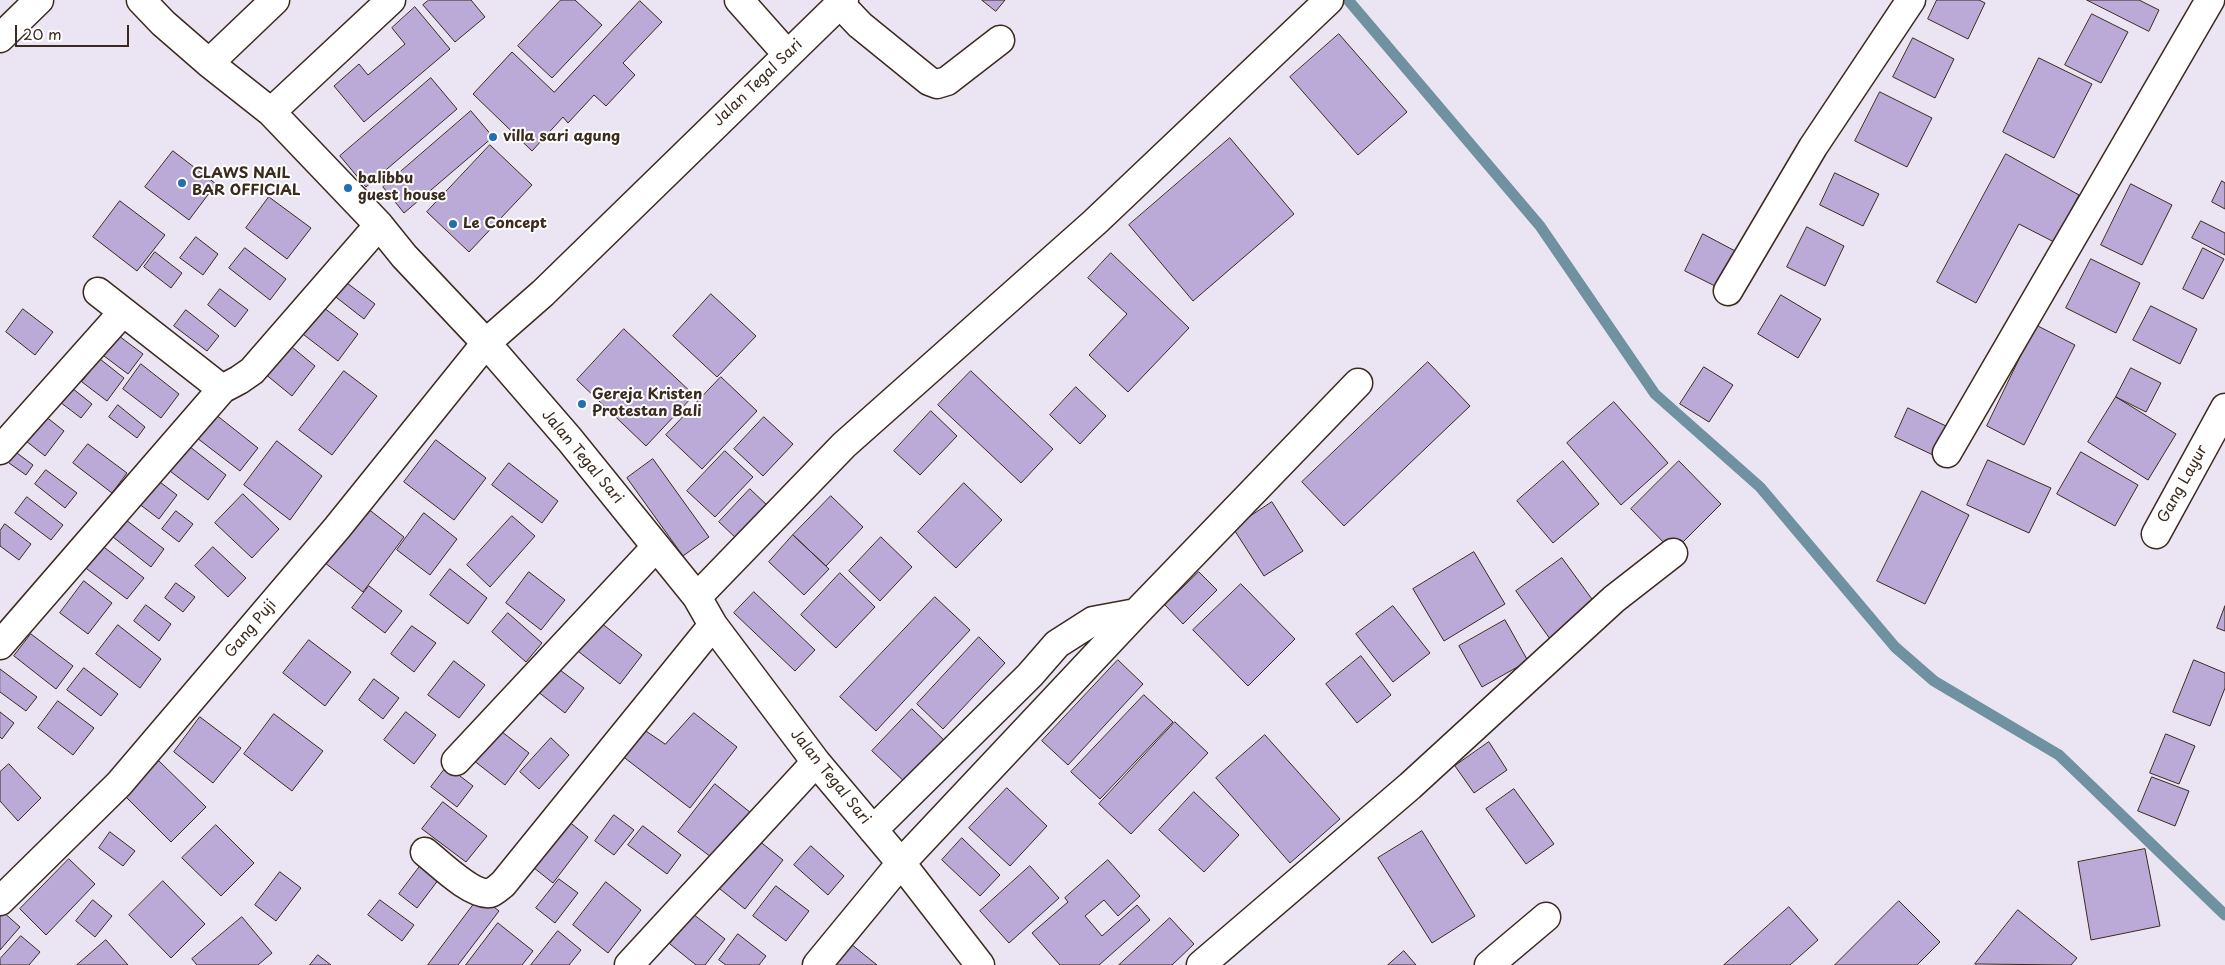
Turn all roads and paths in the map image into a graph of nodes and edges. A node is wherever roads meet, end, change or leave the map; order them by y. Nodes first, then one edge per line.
1 (39, 0) edge
2 (141, 0) edge
3 (275, 0) edge
4 (391, 0) edge
5 (739, 0) edge
6 (1329, 0) edge
7 (1911, 0) edge
8 (2210, 0) edge
9 (842, 2) edge
10 (0, 38) edge
11 (1000, 40) dead end
12 (787, 54) junction
13 (208, 63) junction
14 (271, 112) junction
15 (379, 225) junction
16 (1728, 291) dead end
17 (98, 292) dead end
18 (123, 312) junction
19 (486, 343) junction
20 (1358, 383) dead end
21 (222, 389) junction
22 (2225, 408) edge
23 (0, 450) edge
24 (1947, 453) dead end
25 (2156, 534) dead end
26 (656, 547) junction
27 (1673, 553) dead end
28 (697, 597) junction
29 (1136, 613) junction
30 (713, 625) junction
31 (0, 645) edge
32 (456, 761) dead end
33 (816, 762) junction
34 (873, 830) junction
35 (424, 852) dead end
36 (901, 863) junction
37 (0, 901) edge
38 (1546, 917) dead end
39 (970, 961) edge
40 (629, 965) edge
41 (817, 965) edge
42 (1201, 965) edge
43 (1489, 965) edge

1 - 10 street
2 - 13 street
3 - 13 street
4 - 14 street
5 - 12 street
6 - 28 street
7 - 16 street
8 - 24 street
9 - 11 street
9 - 12 street, Jalan Tegal Sari
12 - 19 street, Jalan Tegal Sari
13 - 14 street
14 - 15 street
15 - 19 street
15 - 21 street
17 - 18 street
18 - 21 street
18 - 23 street
19 - 26 street, Jalan Tegal Sari
19 - 37 street, Gang Puji
20 - 29 street
21 - 31 street
22 - 25 street, Gang Layur
26 - 28 street, Jalan Tegal Sari
26 - 32 street
27 - 42 street
28 - 30 street, Jalan Tegal Sari
29 - 34 street
29 - 36 street
30 - 33 street, Jalan Tegal Sari
30 - 35 street
33 - 34 street, Jalan Tegal Sari
33 - 40 street
34 - 36 street, Jalan Tegal Sari
36 - 39 street, Jalan Tegal Sari
36 - 41 street
38 - 43 street

